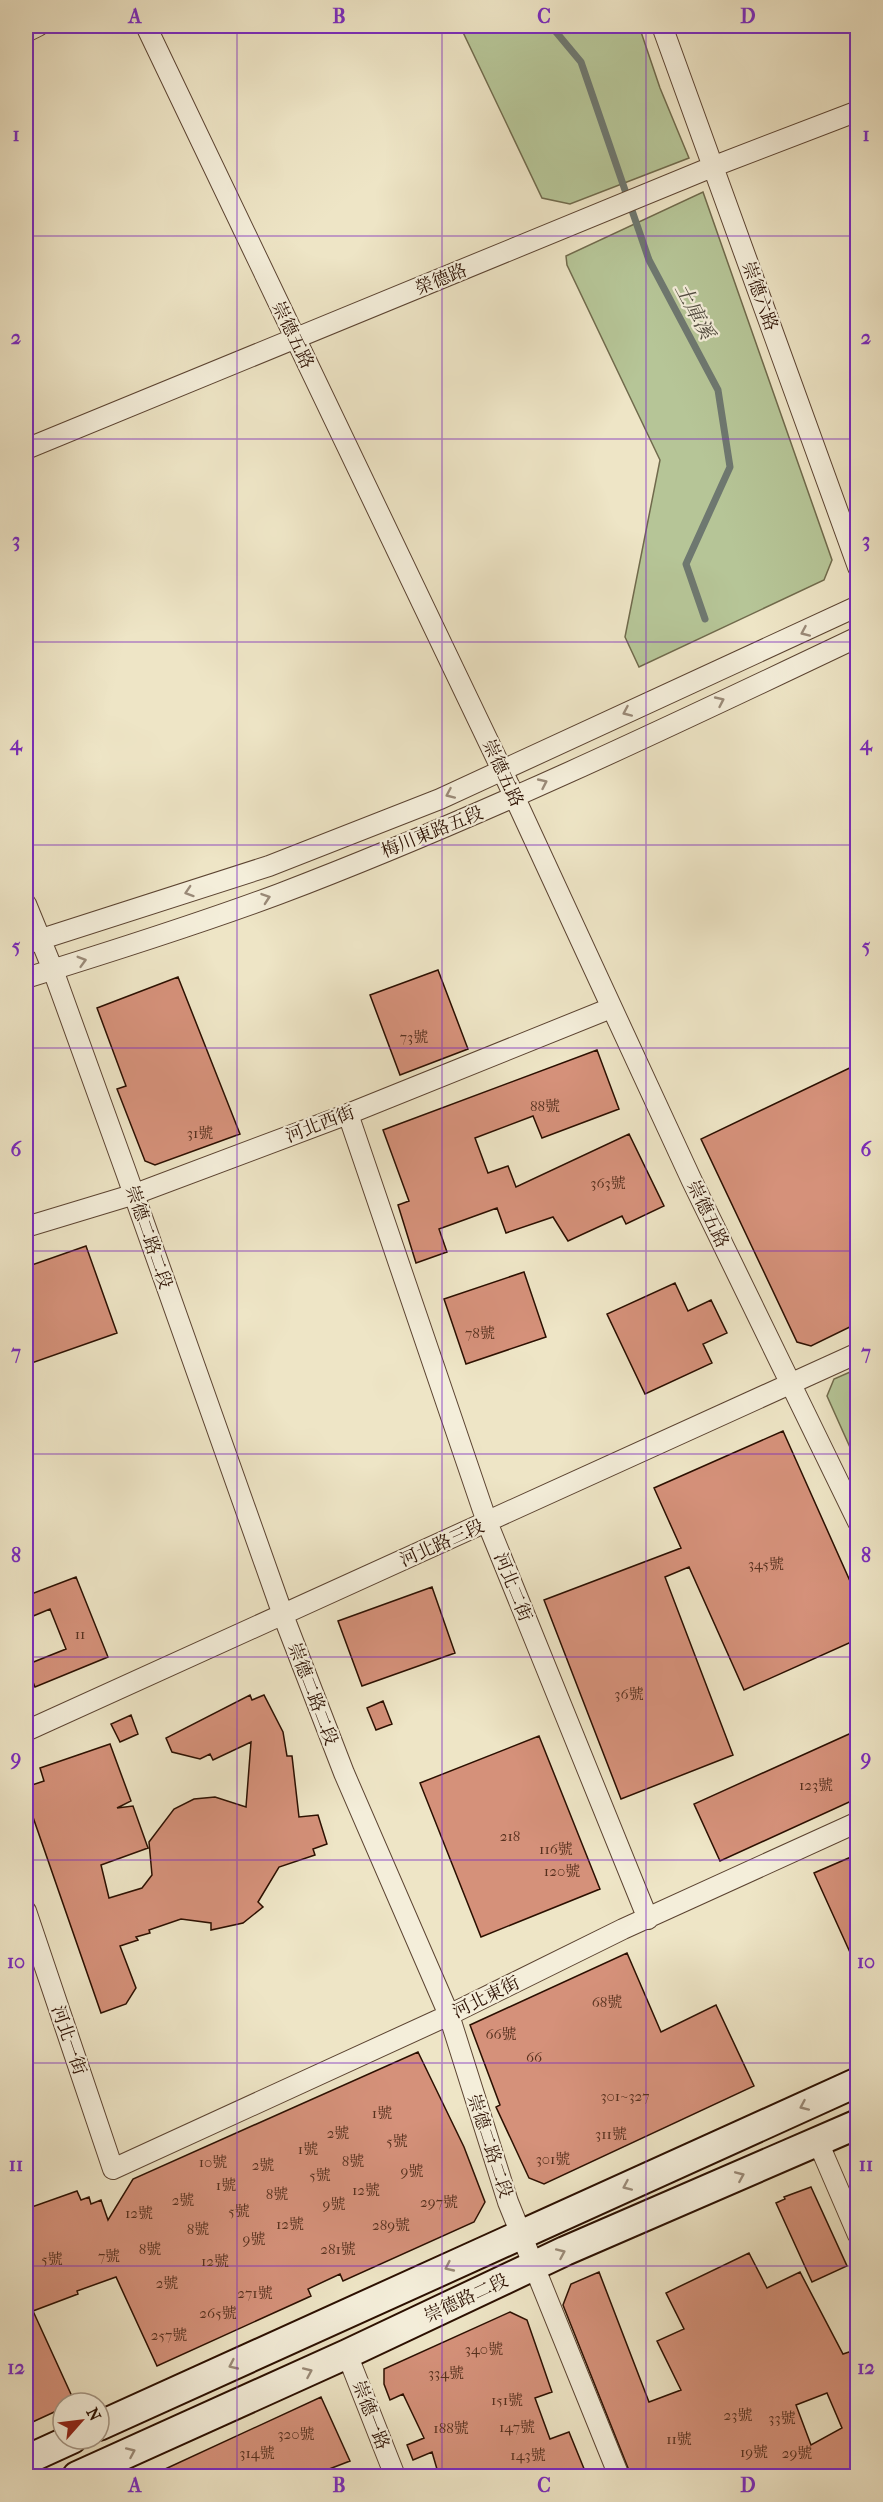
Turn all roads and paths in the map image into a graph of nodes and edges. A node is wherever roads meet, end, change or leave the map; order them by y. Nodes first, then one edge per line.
1 (38, 26) edge
2 (146, 26) edge
3 (662, 26) edge
4 (26, 32) edge
5 (858, 111) edge
6 (712, 167) junction
7 (295, 337) junction
8 (26, 449) edge
9 (858, 567) edge
10 (858, 606) edge
11 (858, 637) edge
12 (502, 770) junction
13 (514, 796) junction
14 (26, 904) edge
15 (33, 941) edge
16 (53, 970) junction
17 (26, 978) edge
18 (611, 1008) junction
19 (348, 1114) junction
20 (135, 1194) junction
21 (26, 1227) edge
22 (858, 1353) edge
23 (791, 1386) junction
24 (487, 1522) junction
25 (858, 1522) edge
26 (282, 1615) junction
27 (26, 1731) edge
28 (858, 1822) edge
29 (26, 1911) edge
30 (648, 1918) junction
31 (448, 2015) junction
32 (858, 2082) edge
33 (858, 2124) edge
34 (818, 2142) junction
35 (113, 2169) joint
36 (520, 2235) junction
37 (858, 2235) edge
38 (532, 2266) junction
39 (347, 2354) junction
40 (111, 2421) edge
41 (51, 2449) edge
42 (26, 2460) edge
43 (77, 2476) edge
44 (395, 2476) edge
45 (619, 2476) edge

1 - 4 street
2 - 7 street, 崇德五路
3 - 6 street, 崇德六路
5 - 6 street, 榮德路
6 - 7 street, 榮德路
6 - 9 street, 崇德六路
7 - 8 street, 榮德路
7 - 12 street, 崇德五路
10 -> 12 street, 梅川東路五段
13 -> 11 street, 梅川東路五段
12 - 13 street, 崇德五路
12 -> 15 street, 梅川東路五段
16 -> 13 street, 梅川東路五段
13 - 18 street, 崇德五路
14 - 15 street, 崇德二路二段
15 - 16 street, 崇德二路二段
16 - 17 street, 梅川東路五段
16 - 20 street, 崇德二路二段
18 - 19 street, 河北西街
18 - 23 street, 崇德五路
19 - 20 street, 河北西街
19 - 24 street, 河北二街
20 - 21 street, 河北西街
20 - 26 street, 崇德二路二段
22 - 23 street, 河北路三段
23 - 24 street, 河北路三段
23 - 25 street, 崇德五路
24 - 26 street, 河北路三段
24 - 30 street, 河北二街
26 - 27 street, 河北路三段
26 - 31 street, 崇德二路二段
28 - 30 street, 河北東街
29 - 35 street, 河北一街
30 - 31 street, 河北東街
31 - 35 street, 河北東街
31 - 36 street, 崇德二路二段
32 -> 36 main road, 崇德路二段
33 - 34 main road, 崇德路二段
34 - 37 street
38 -> 34 main road, 崇德路二段
36 - 38 street, 崇德二路二段
36 -> 40 main road, 崇德路二段
38 - 39 main road, 崇德路二段
38 - 45 street, 崇德二路二段
43 -> 39 main road, 崇德路二段
39 - 44 street, 崇德一路
41 - 42 main road

